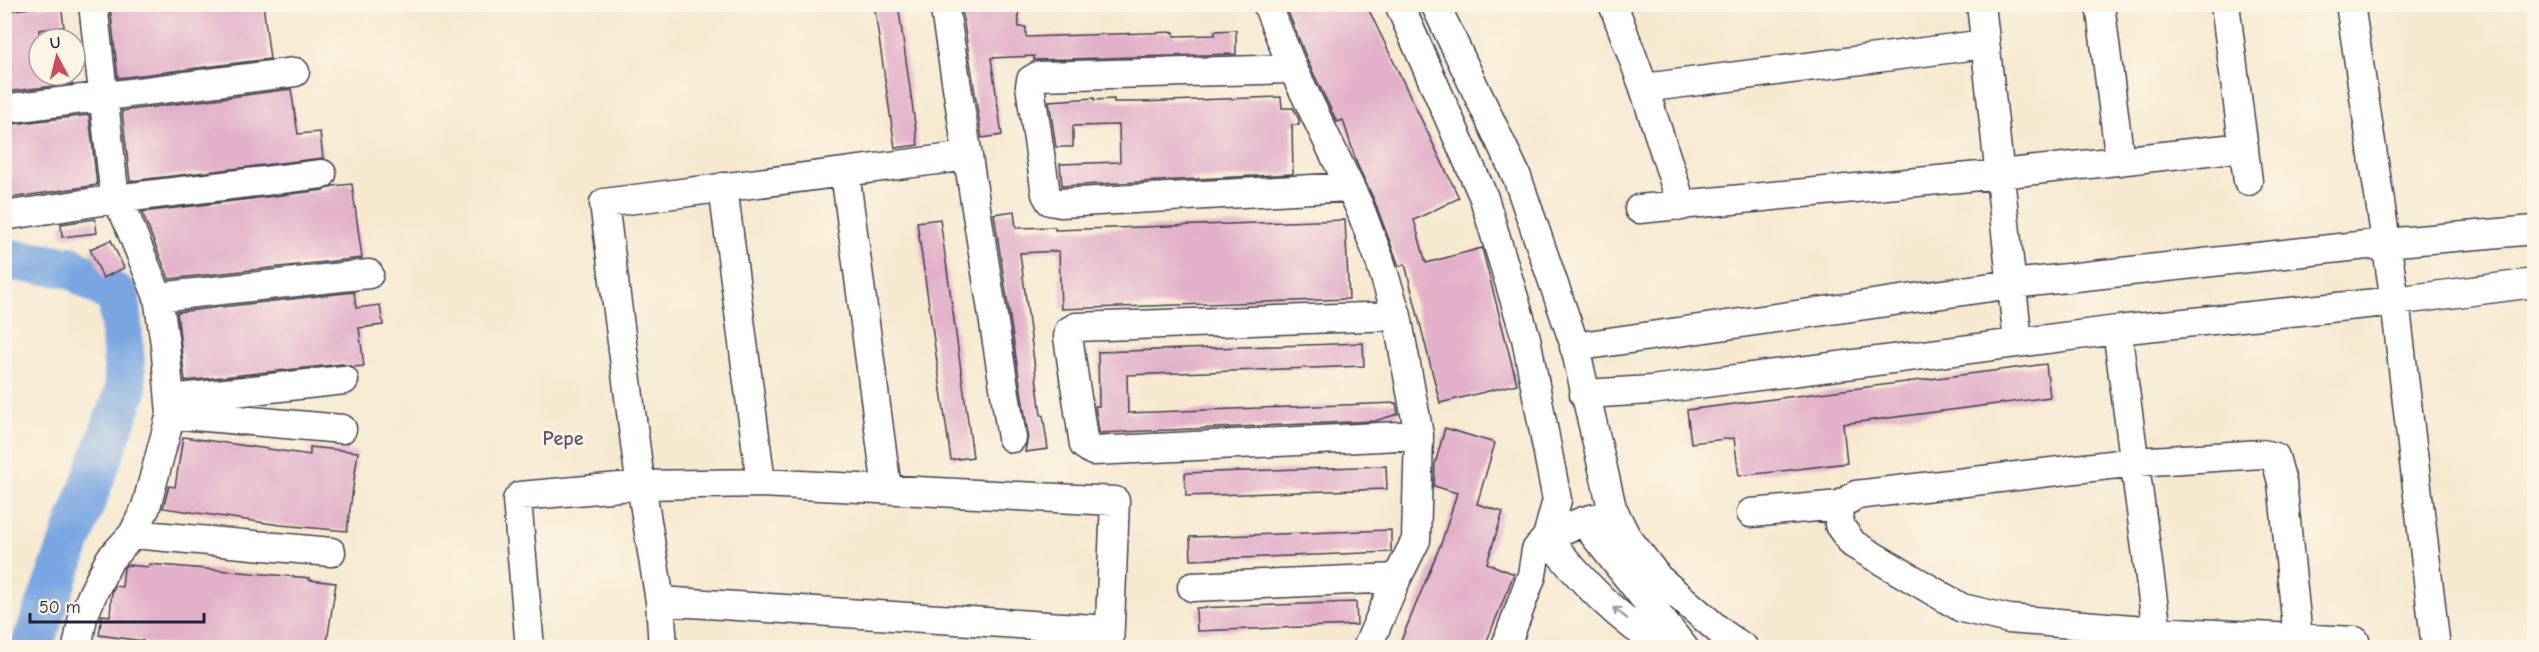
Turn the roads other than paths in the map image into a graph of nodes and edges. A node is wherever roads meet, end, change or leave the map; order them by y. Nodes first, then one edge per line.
1 (93, 4) edge
2 (944, 4) edge
3 (1267, 4) edge
4 (1399, 4) edge
5 (1435, 4) edge
6 (1613, 4) edge
7 (1981, 4) edge
8 (2100, 4) edge
9 (2224, 4) edge
10 (2350, 4) edge
11 (1985, 45) junction
12 (1293, 69) junction
13 (294, 72) dead end
14 (1644, 88) junction
15 (104, 95) junction
16 (4, 109) edge
17 (2244, 147) junction
18 (968, 156) junction
19 (2120, 161) junction
20 (845, 172) junction
21 (322, 174) dead end
22 (2000, 174) junction
23 (2248, 181) dead end
24 (723, 188) junction
25 (1349, 188) junction
26 (115, 199) junction
27 (1682, 206) junction
28 (1639, 209) dead end
29 (4, 216) edge
30 (2535, 230) edge
31 (2385, 243) junction
32 (369, 274) dead end
33 (2535, 283) edge
34 (2012, 284) junction
35 (158, 297) junction
36 (2395, 301) junction
37 (1397, 316) junction
38 (2117, 330) junction
39 (2018, 342) junction
40 (1575, 347) junction
41 (1584, 393) junction
42 (171, 407) junction
43 (1419, 435) junction
44 (1012, 438) dead end
45 (2134, 462) junction
46 (761, 483) junction
47 (642, 485) junction
48 (888, 489) junction
49 (1840, 505) junction
50 (1614, 513) junction
51 (1751, 513) dead end
52 (1583, 521) junction
53 (133, 534) junction
54 (1547, 537) junction
55 (331, 552) dead end
56 (1397, 578) junction
57 (1192, 587) dead end
58 (660, 601) junction
59 (2157, 631) junction
60 (2298, 638) junction
61 (1109, 639) edge
62 (2355, 641) dead end
63 (1667, 646) edge
64 (77, 648) edge
65 (530, 648) edge
66 (663, 648) edge
67 (1367, 648) edge
68 (1505, 648) edge
69 (1744, 648) edge
70 (2436, 648) edge

1 - 15 street
2 - 18 street
3 - 12 street
4 - 54 street
5 - 40 street
6 - 14 street
7 - 11 street
8 - 19 street
9 - 17 street
10 - 31 street
11 - 14 street
11 - 22 street
12 - 25 street
12 - 25 street
13 - 15 street
14 - 27 street
15 - 16 street
15 - 26 street
17 - 19 street
17 - 23 street
18 - 20 street
18 - 44 street
19 - 22 street
20 - 24 street
20 - 48 street
21 - 26 street
22 - 27 street
22 - 34 street
24 - 46 street
24 - 47 street
25 - 37 street
26 - 29 street
26 - 35 street
27 - 28 street
30 - 31 street
31 - 34 street
31 - 36 street
32 - 35 street
33 - 36 street
34 - 39 street
34 - 40 street
35 - 42 street
36 - 38 street
36 - 70 street
37 - 43 street
37 - 43 street
38 - 39 street
38 - 45 street
39 - 41 street
40 - 41 street
41 - 50 street
42 - 42 street
42 - 53 street
43 - 56 street
45 - 49 street
45 - 59 street
45 - 60 street
46 - 47 street
46 - 48 street
47 - 58 street
47 - 65 street
48 - 61 street
49 - 51 street
49 - 59 street
50 - 52 street
50 - 69 street
52 - 54 street
52 - 63 street
53 - 55 street
53 - 64 street
63 -> 54 street
54 - 68 street
56 - 57 street
56 - 67 street
58 - 61 street
58 - 66 street
59 - 60 street
60 - 62 street

